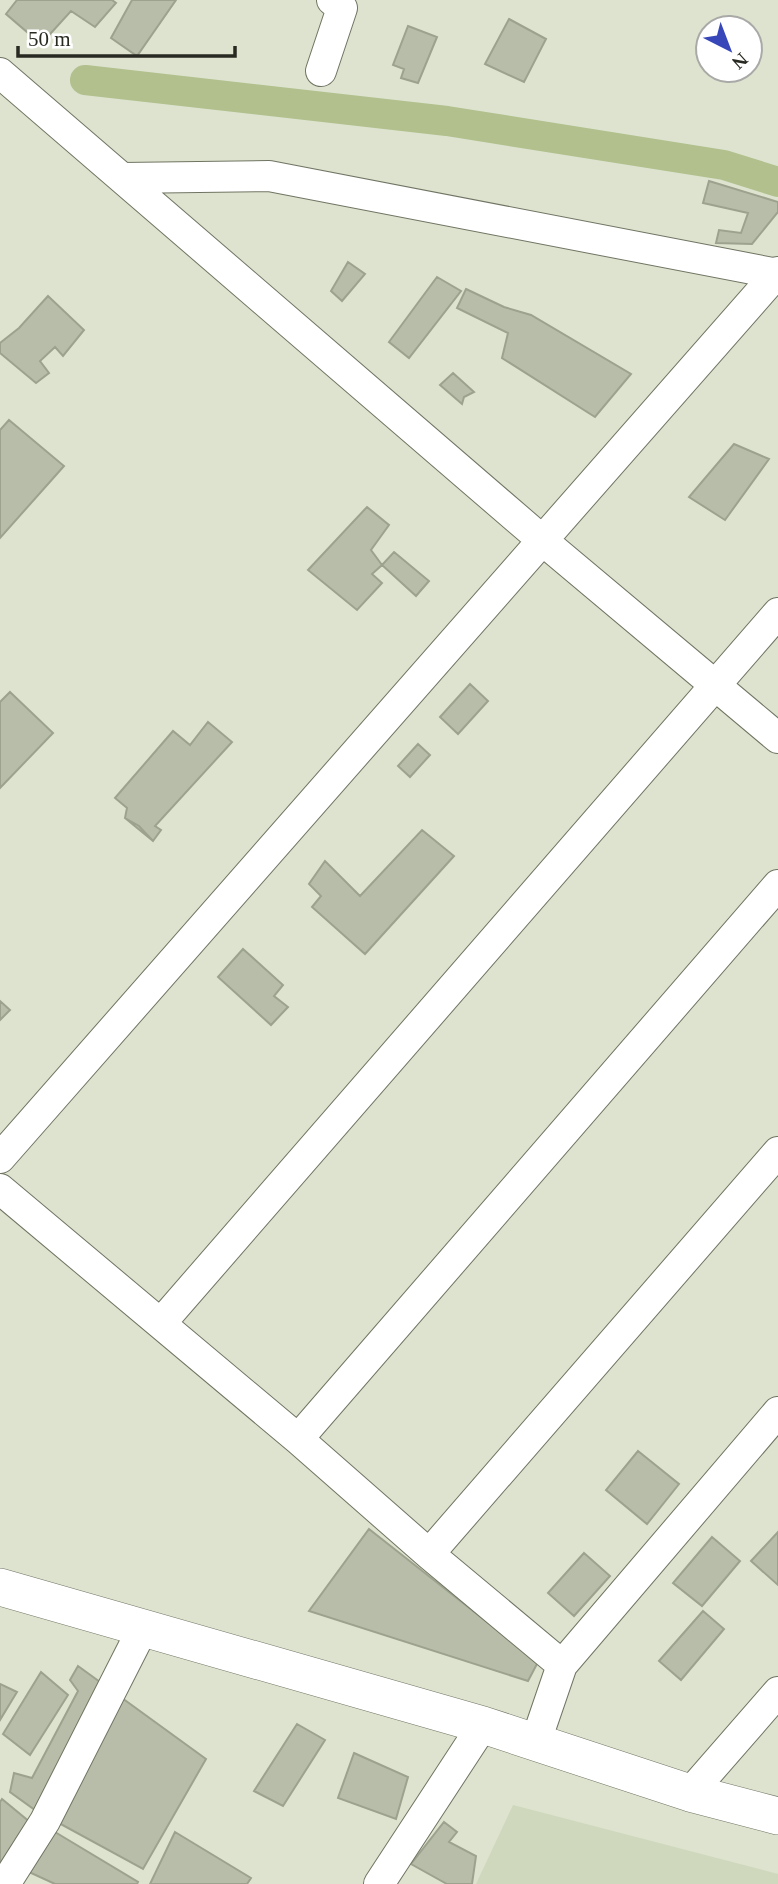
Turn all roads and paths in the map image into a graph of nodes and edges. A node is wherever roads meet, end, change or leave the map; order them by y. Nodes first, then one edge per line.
1 (332, 0) edge
2 (320, 71) dead end
3 (0, 73) edge
4 (122, 178) junction
5 (777, 273) edge
6 (542, 540) junction
7 (778, 613) edge
8 (714, 685) junction
9 (778, 738) edge
10 (778, 885) edge
11 (778, 1152) edge
12 (0, 1158) edge
13 (0, 1189) edge
14 (161, 1323) junction
15 (778, 1412) edge
16 (298, 1439) junction
17 (429, 1554) junction
18 (0, 1587) edge
19 (143, 1628) junction
20 (562, 1665) junction
21 (778, 1692) edge
22 (483, 1725) junction
23 (536, 1741) junction
24 (690, 1793) junction
25 (778, 1816) edge
26 (5, 1884) edge
27 (379, 1884) edge

1 - 2 street
3 - 4 street
4 - 5 street
4 - 6 street
5 - 6 street
6 - 8 street
6 - 12 street
7 - 8 street
8 - 9 street
8 - 14 street
10 - 16 street
11 - 17 street
13 - 14 street
14 - 16 street
15 - 20 street
16 - 17 street
17 - 20 street
18 - 19 main road
19 - 22 main road
19 - 26 street
20 - 23 street
21 - 24 street
22 - 23 main road
22 - 27 street
23 - 24 main road
24 - 25 main road

